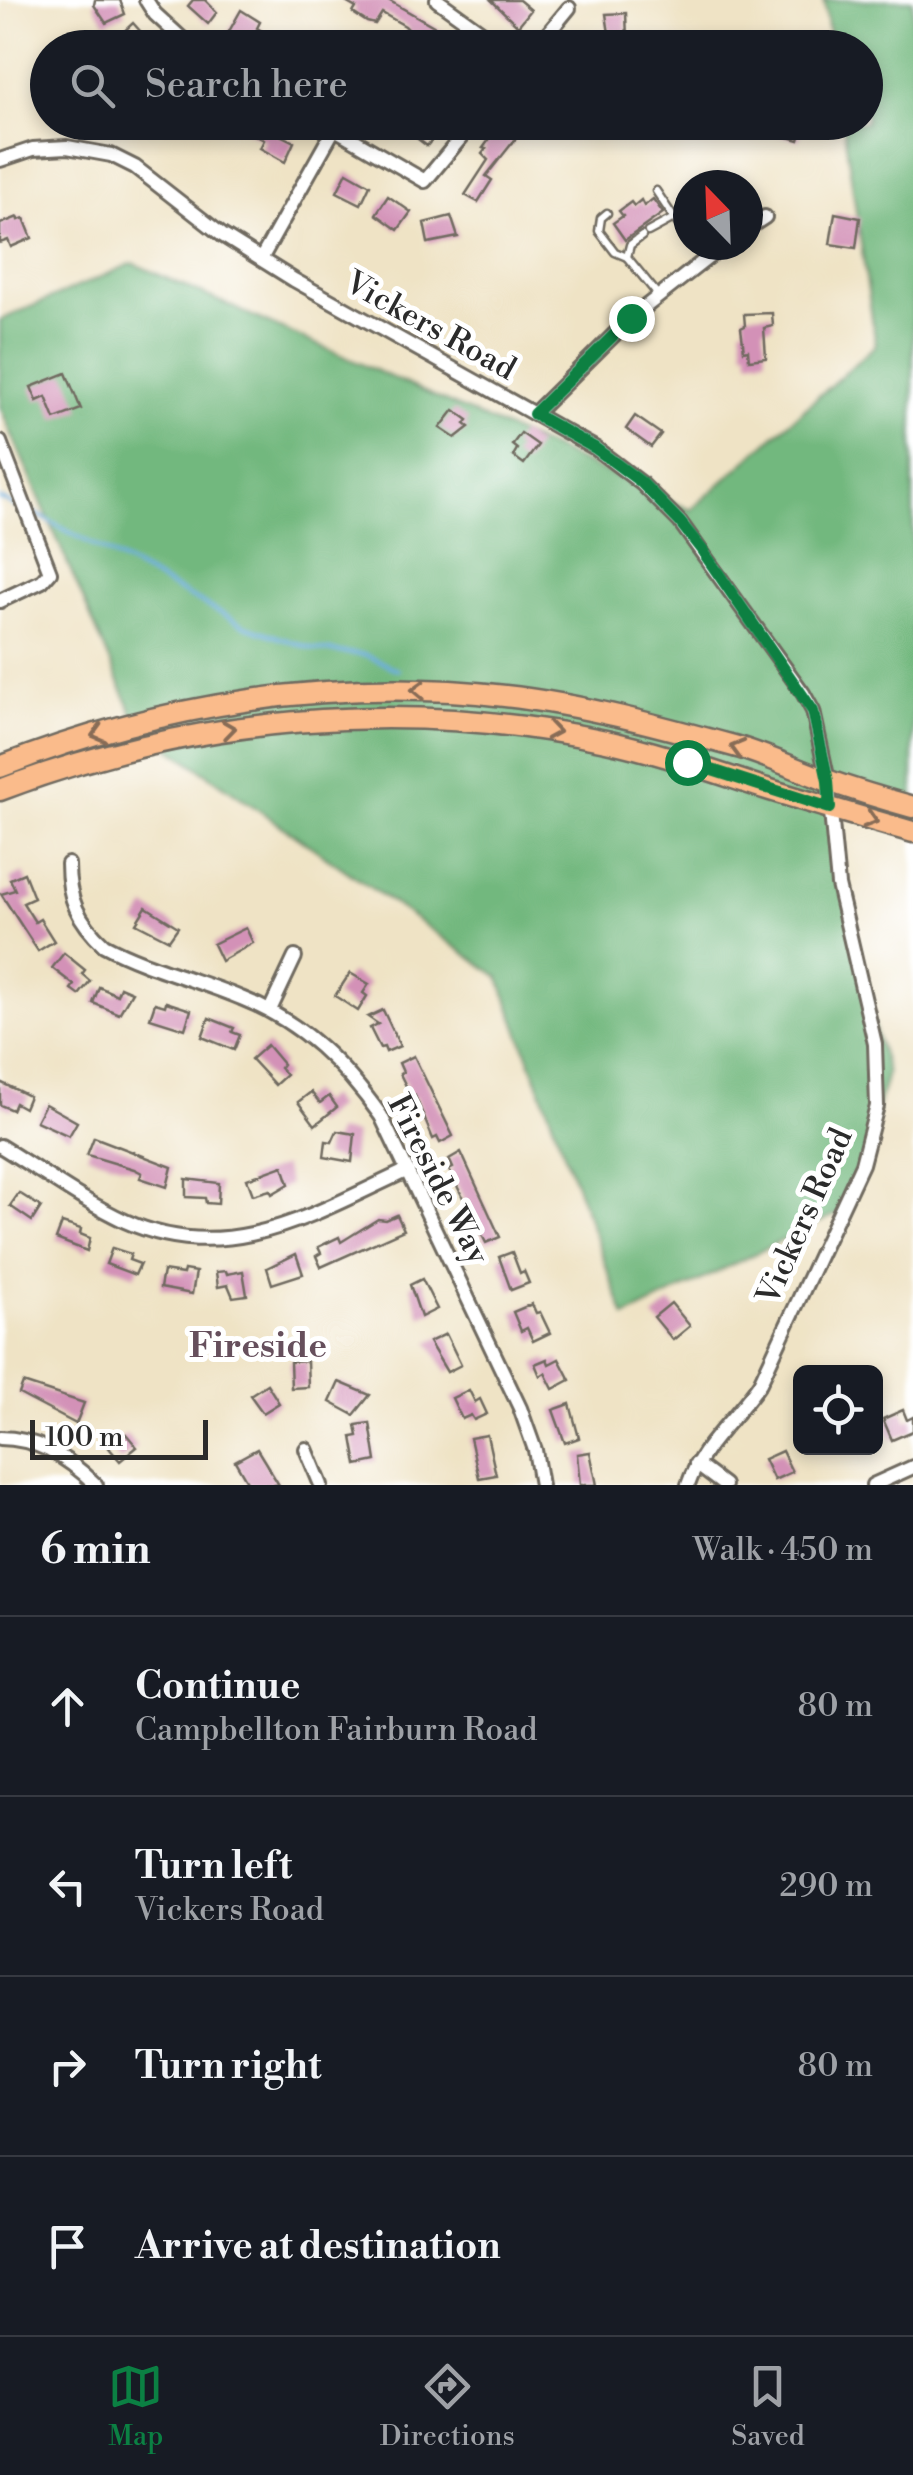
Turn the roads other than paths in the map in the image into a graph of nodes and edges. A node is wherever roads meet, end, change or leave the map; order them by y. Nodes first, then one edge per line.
1 (146, 0) edge
2 (437, 0) edge
3 (568, 8) dead end
4 (172, 30) edge
5 (479, 30) edge
6 (550, 30) edge
7 (321, 140) edge
8 (353, 140) edge
9 (459, 140) edge
10 (0, 160) edge
11 (656, 192) dead end
12 (607, 212) dead end
13 (673, 217) edge
14 (673, 219) edge
15 (627, 258) junction
16 (261, 259) junction
17 (705, 260) edge
18 (659, 296) junction
19 (534, 414) junction
20 (0, 442) edge
21 (0, 601) edge
22 (0, 767) edge
23 (828, 781) junction
24 (0, 790) edge
25 (913, 807) edge
26 (830, 808) junction
27 (913, 832) edge
28 (68, 864) dead end
29 (295, 956) dead end
30 (270, 1010) junction
31 (0, 1146) edge
32 (408, 1170) junction
33 (0, 1438) edge
34 (306, 1448) dead end
35 (696, 1464) junction
36 (913, 1467) edge
37 (96, 1485) edge
38 (321, 1485) edge
39 (541, 1485) edge
40 (688, 1485) edge
41 (724, 1485) edge
42 (873, 1485) edge

1 - 4 street
2 - 5 street
3 - 6 street
7 - 16 street
8 - 9 street
10 - 16 street, Vickers Road
11 - 13 lane
12 - 15 lane
14 - 15 lane
15 - 18 lane
16 - 19 street, Vickers Road
17 - 18 street
18 - 19 street
19 - 23 street, Vickers Road
20 - 21 street
23 -> 22 main road
23 - 25 main road
23 - 26 street, Vickers Road
24 -> 26 main road
26 -> 27 main road
26 - 35 street, Vickers Road
28 - 30 street, Fireside Way
29 - 30 street
30 - 32 street, Fireside Way
31 - 32 street
32 - 39 street, Fireside Way
33 - 37 street
34 - 38 street
35 - 40 street, Vickers Road
35 - 41 street
36 - 42 street

